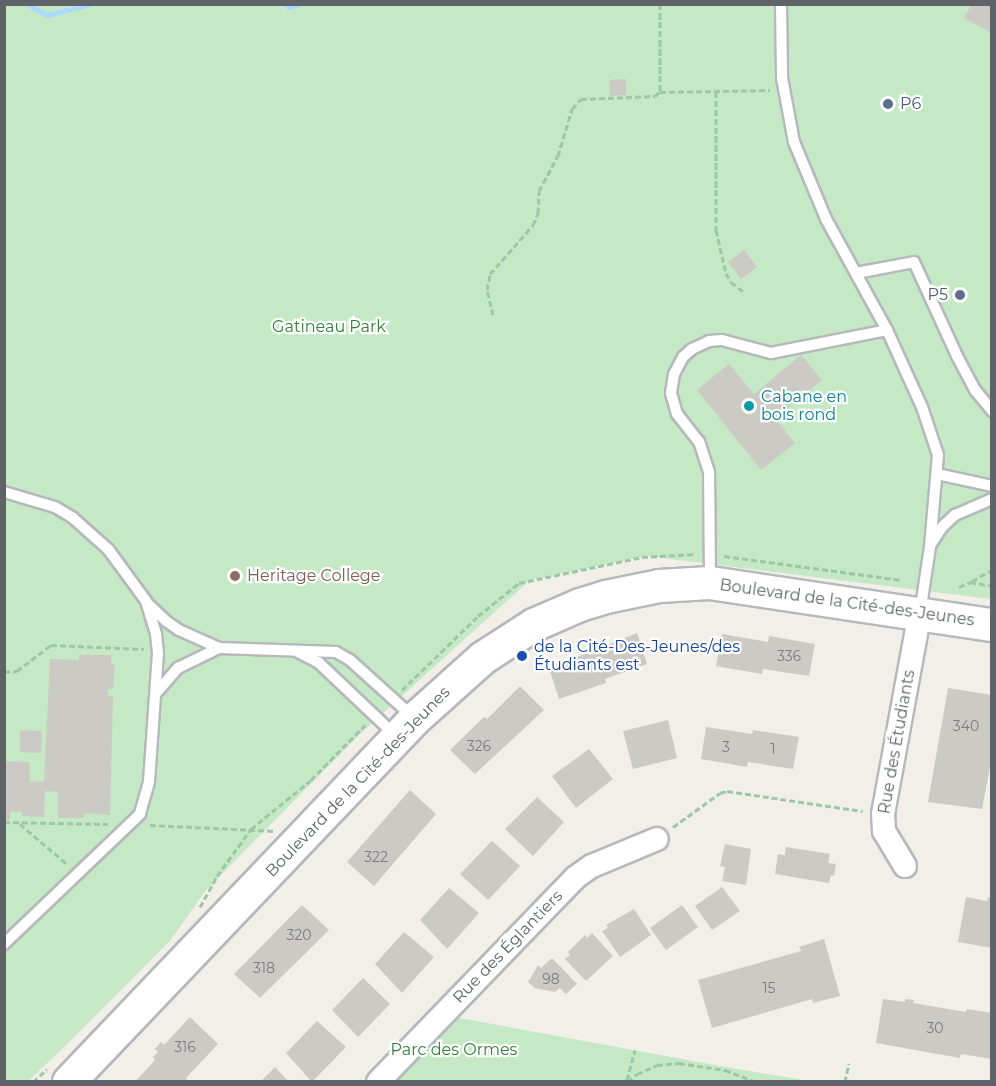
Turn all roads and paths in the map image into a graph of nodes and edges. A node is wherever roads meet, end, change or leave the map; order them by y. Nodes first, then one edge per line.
1 (660, 4) edge
2 (781, 4) edge
3 (783, 90) junction
4 (716, 91) junction
5 (660, 92) junction
6 (856, 273) junction
7 (745, 293) dead end
8 (493, 315) dead end
9 (886, 330) junction
10 (992, 411) edge
11 (937, 474) junction
12 (992, 486) edge
13 (4, 492) edge
14 (992, 500) edge
15 (930, 547) junction
16 (992, 570) edge
17 (970, 582) junction
18 (710, 583) junction
19 (992, 586) edge
20 (959, 587) dead end
21 (146, 601) junction
22 (920, 613) junction
23 (992, 625) edge
24 (219, 648) junction
25 (292, 650) junction
26 (158, 653) junction
27 (4, 672) edge
28 (157, 692) junction
29 (407, 728) junction
30 (883, 814) junction
31 (4, 822) edge
32 (18, 823) junction
33 (132, 824) junction
34 (308, 832) junction
35 (657, 839) joint
36 (905, 866) dead end
37 (79, 874) junction
38 (4, 944) edge
39 (635, 1050) dead end
40 (849, 1063) dead end
41 (69, 1082) edge
42 (378, 1082) edge
43 (627, 1082) edge
44 (756, 1082) edge
45 (845, 1082) edge

1 - 5 path
2 - 3 lane
3 - 4 path
3 - 6 lane
4 - 5 path
4 - 7 path
5 - 8 path
6 - 9 lane
6 - 10 lane
9 - 11 lane
9 - 18 lane
11 - 12 lane
11 - 15 lane
13 - 21 lane
14 - 15 lane
15 - 22 lane
16 - 17 path
17 - 19 path
17 - 20 path
18 - 22 street, Boulevard de la Cité-des-Jeunes
18 - 29 street, Boulevard de la Cité-des-Jeunes
21 - 24 lane
21 - 26 lane
22 - 23 street, Boulevard de la Cité-des-Jeunes
22 - 30 street, Rue des Étudiants
24 - 25 lane
24 - 28 lane
25 - 29 lane
25 - 29 lane
26 - 27 path
26 - 28 lane
28 - 33 lane
29 - 34 street, Boulevard de la Cité-des-Jeunes
30 - 35 path
30 - 36 street, Rue des Étudiants
31 - 32 path
32 - 33 path
32 - 37 path
33 - 34 path
33 - 37 lane
34 - 41 street, Boulevard de la Cité-des-Jeunes
35 - 42 street, Rue des Églantiers
37 - 38 lane
39 - 43 path
40 - 45 path
43 - 44 path

